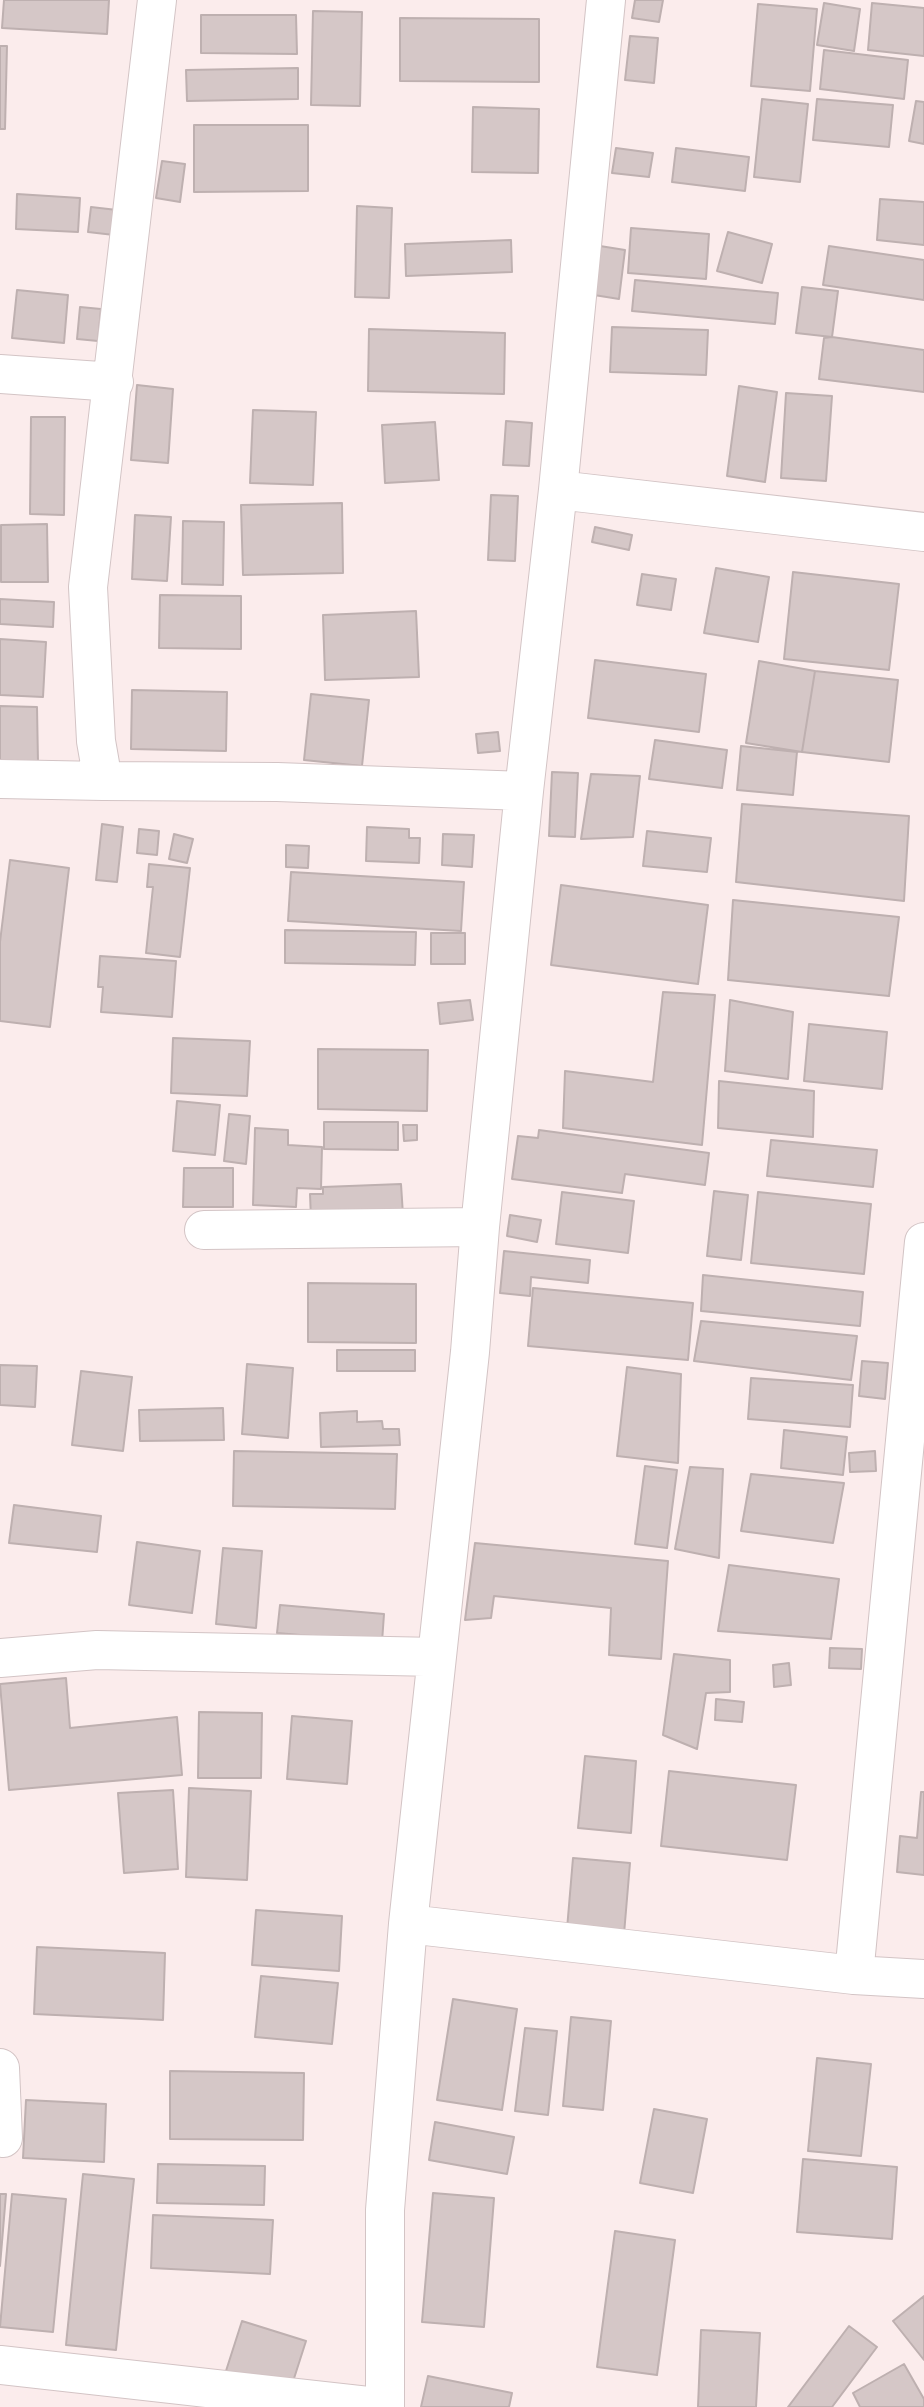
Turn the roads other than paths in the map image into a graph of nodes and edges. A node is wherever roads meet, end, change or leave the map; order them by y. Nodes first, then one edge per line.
1 (157, 0) edge
2 (606, 0) edge
3 (0, 374) edge
4 (114, 382) junction
5 (558, 490) junction
6 (924, 532) edge
7 (0, 779) edge
8 (103, 780) junction
9 (524, 791) junction
10 (480, 1227) junction
11 (204, 1230) dead end
12 (924, 1242) edge
13 (437, 1657) junction
14 (0, 1658) edge
15 (408, 1924) junction
16 (854, 1975) junction
17 (924, 1979) edge
18 (0, 2067) edge
19 (3, 2138) dead end
20 (0, 2365) edge
21 (377, 2407) edge
22 (385, 2407) edge

1 - 4 street
2 - 5 street
3 - 4 street
4 - 8 street
5 - 6 street
5 - 9 street
7 - 8 street
8 - 9 street
9 - 10 street
10 - 11 street
10 - 13 street
12 - 16 street
13 - 14 street
13 - 15 street
15 - 16 street
15 - 22 street
16 - 17 street
18 - 19 street
20 - 21 street

